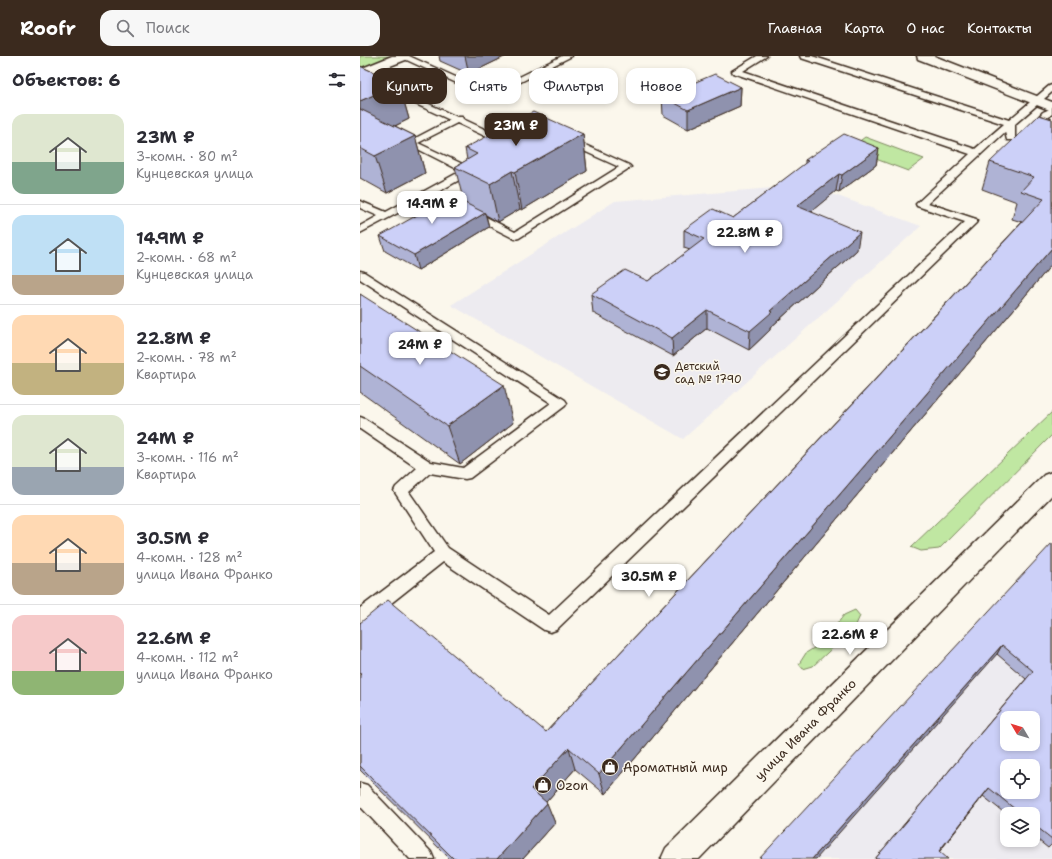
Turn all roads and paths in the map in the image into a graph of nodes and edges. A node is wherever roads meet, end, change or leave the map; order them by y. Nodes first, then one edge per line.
1 (402, 56) edge
2 (568, 56) edge
3 (762, 56) edge
4 (804, 56) edge
5 (923, 56) edge
6 (360, 74) edge
7 (1052, 88) edge
8 (1036, 100) junction
9 (1052, 107) edge
10 (1052, 111) edge
11 (459, 119) junction
12 (1010, 123) junction
13 (1052, 131) edge
14 (561, 137) edge
15 (1010, 138) dead end
16 (501, 153) edge
17 (976, 153) junction
18 (482, 164) edge
19 (469, 172) junction
20 (431, 192) junction
21 (360, 204) edge
22 (386, 216) junction
23 (360, 230) edge
24 (360, 274) edge
25 (360, 422) edge
26 (427, 467) junction
27 (1052, 481) edge
28 (443, 553) junction
29 (360, 618) edge
30 (360, 792) edge
31 (424, 859) edge
32 (676, 859) edge

1 - 2 lane
1 - 6 street
3 - 17 lane
4 - 12 lane
5 - 8 street
6 - 11 lane
7 - 8 lane
8 - 9 street
8 - 12 lane
10 - 13 lane
11 - 16 lane
11 - 19 lane
12 - 15 lane
12 - 17 lane
14 - 20 lane
17 - 28 lane
18 - 19 lane
19 - 20 lane
20 - 22 lane
21 - 22 lane
22 - 23 lane
24 - 26 lane
25 - 26 lane
26 - 28 lane
27 - 32 street, улица Ивана Франко
28 - 29 lane
30 - 31 lane

